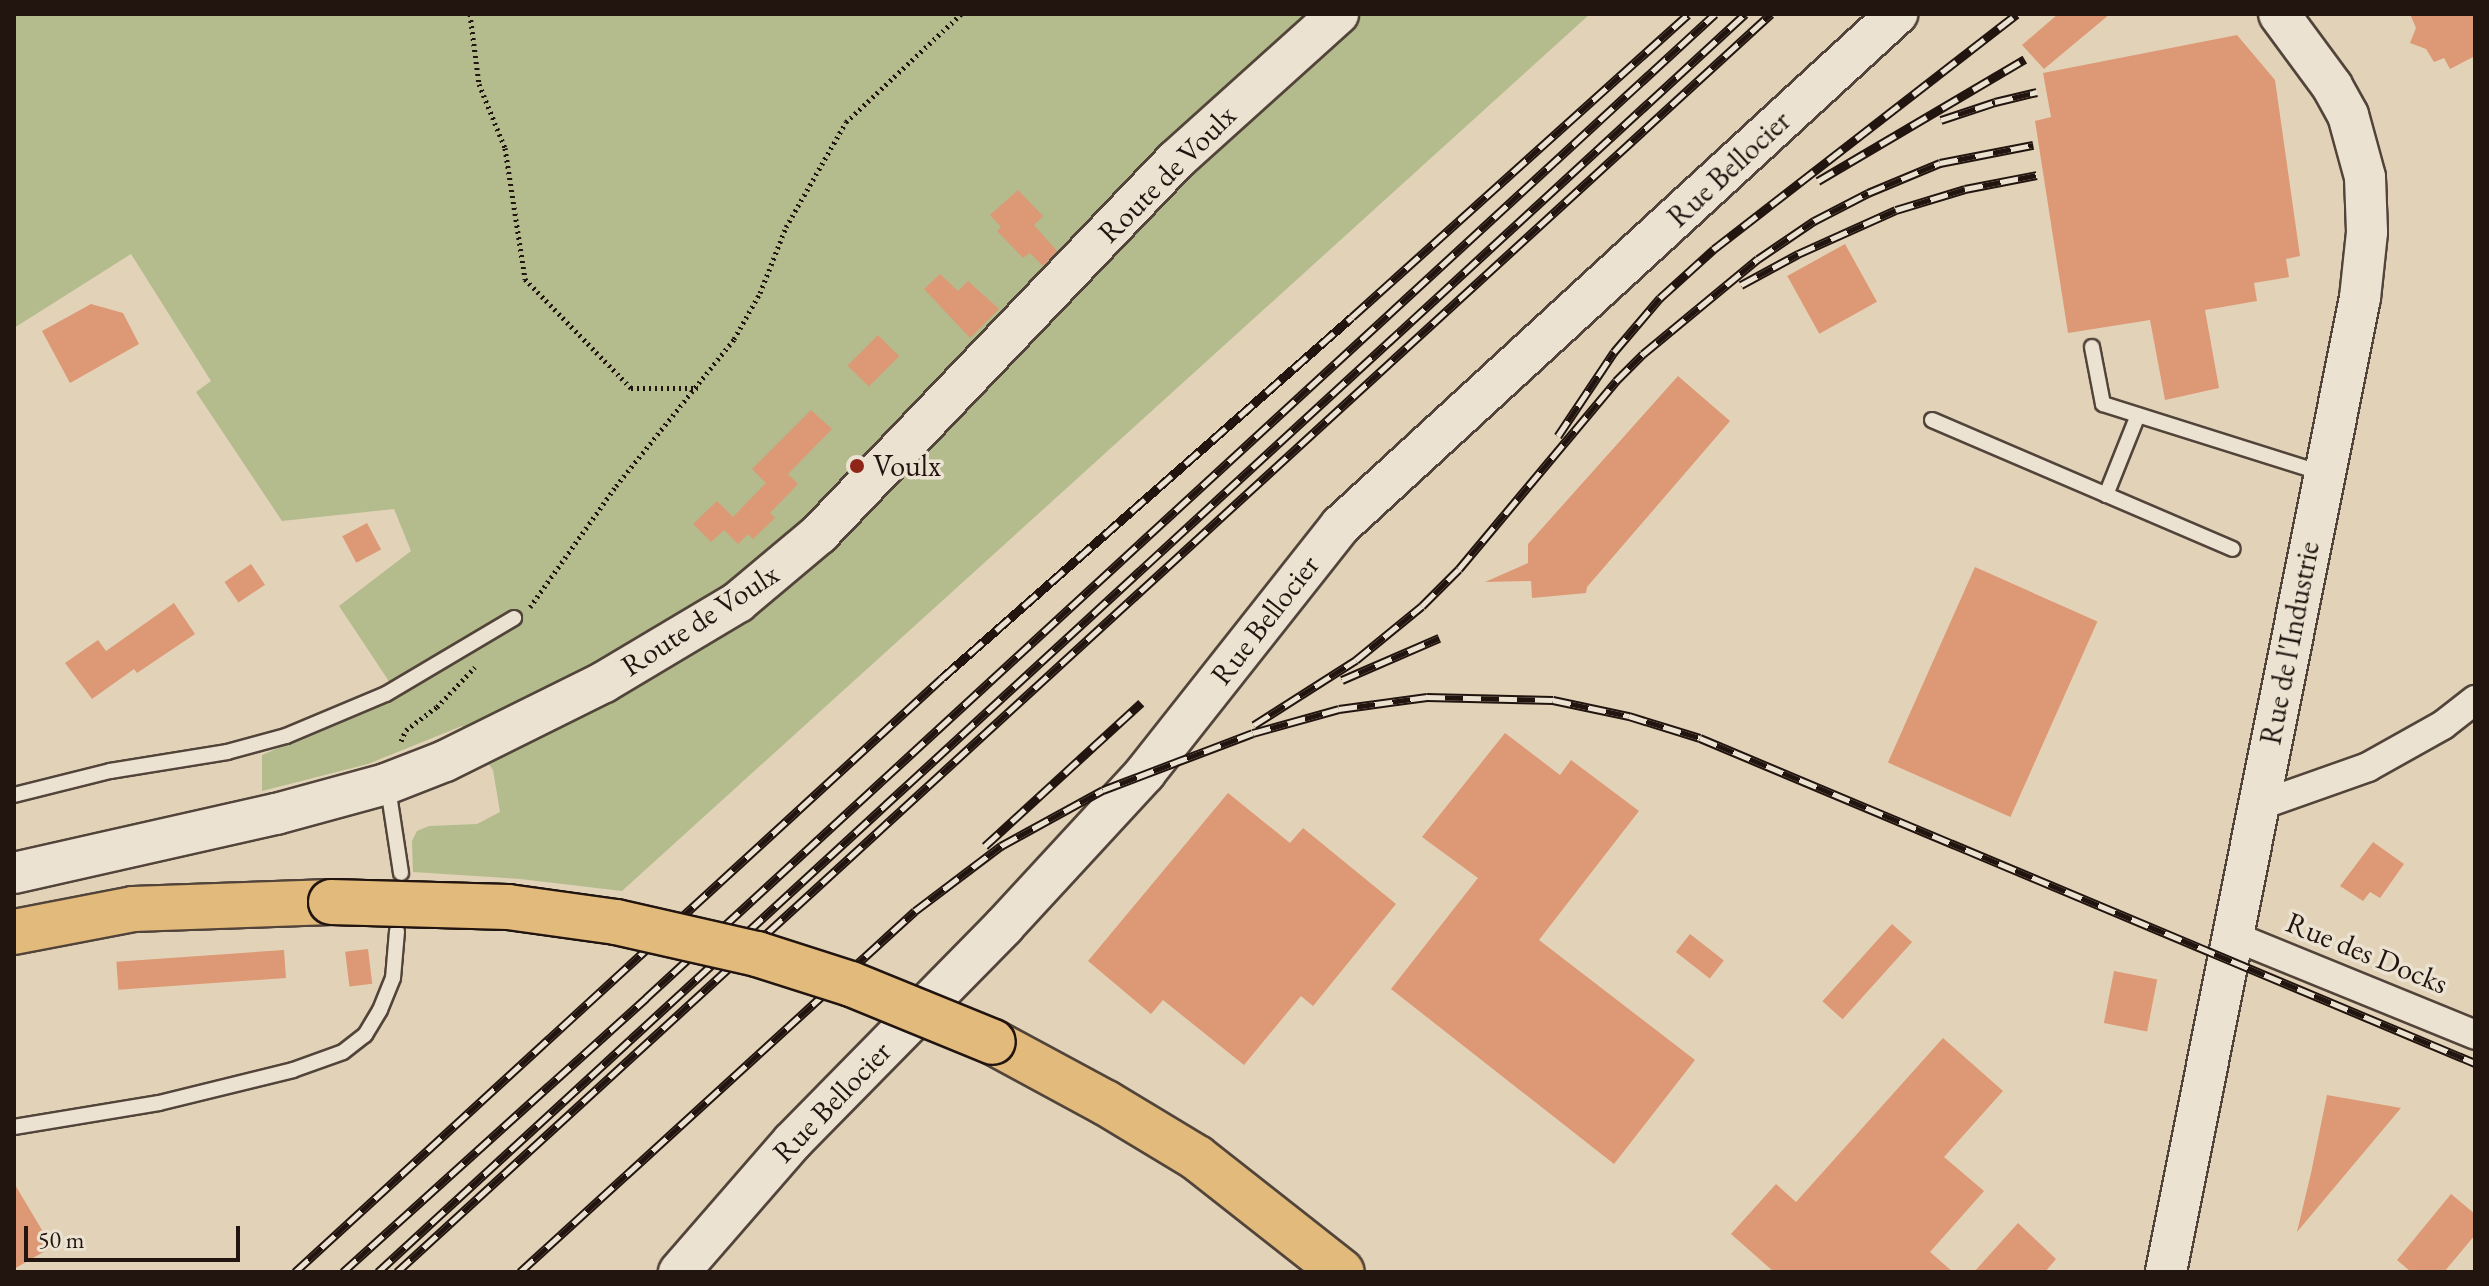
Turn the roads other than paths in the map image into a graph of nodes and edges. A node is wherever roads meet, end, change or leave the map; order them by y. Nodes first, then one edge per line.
1 (1338, 14) edge
2 (1897, 14) edge
3 (2280, 19) edge
4 (2092, 347) dead end
5 (2138, 415) junction
6 (1932, 420) dead end
7 (2325, 474) junction
8 (2106, 495) junction
9 (2233, 549) dead end
10 (514, 618) road end
11 (2475, 700) edge
12 (386, 784) junction
13 (14, 795) edge
14 (2258, 806) junction
15 (14, 873) edge
16 (401, 873) dead end
17 (397, 931) dead end
18 (14, 932) edge
19 (2233, 936) junction
20 (2475, 1035) edge
21 (14, 1127) edge
22 (679, 1272) edge
23 (1342, 1272) edge
24 (2166, 1272) edge

1 - 12 main road, Route de Voulx
2 - 22 main road, Rue Bellocier
3 - 7 main road, Rue de l'Industrie
4 - 5 lane
5 - 7 lane
5 - 8 lane
6 - 8 lane
7 - 14 main road, Rue de l'Industrie
8 - 9 lane
10 - 13 lane
11 - 14 street
12 - 15 main road, Route de Voulx
12 - 16 lane
14 - 19 main road, Rue de l'Industrie
17 - 21 lane
18 - 23 main road, bridge
19 - 20 street, Rue des Docks
19 - 24 main road, Rue de l'Industrie

